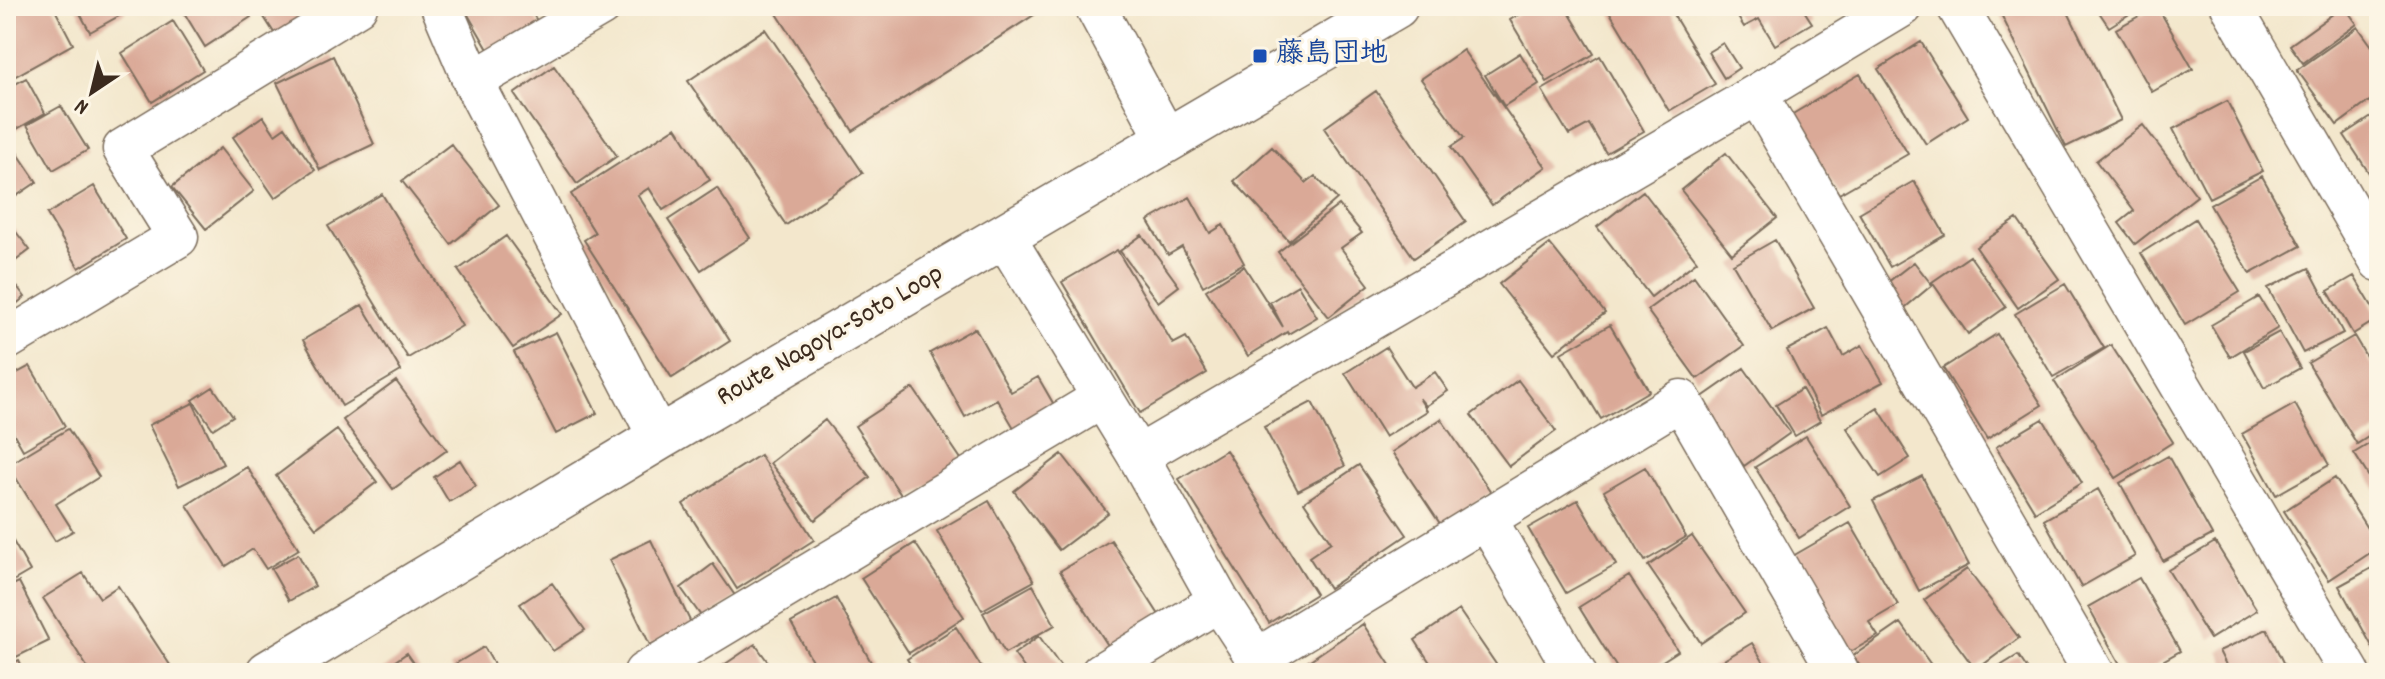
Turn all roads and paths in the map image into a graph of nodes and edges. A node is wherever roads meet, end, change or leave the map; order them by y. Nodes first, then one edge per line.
1 (357, 6) edge
2 (441, 6) edge
3 (601, 6) edge
4 (1095, 6) edge
5 (1396, 6) edge
6 (1903, 6) edge
7 (1957, 6) edge
8 (2231, 6) edge
9 (473, 81) junction
10 (1757, 94) junction
11 (1167, 140) junction
12 (1004, 236) junction
13 (2379, 261) edge
14 (6, 340) edge
15 (1102, 398) junction
16 (659, 438) junction
17 (1138, 456) junction
18 (1487, 520) junction
19 (1219, 601) junction
20 (1262, 665) edge
21 (268, 673) edge
22 (644, 673) edge
23 (1101, 673) edge
24 (1576, 673) edge
25 (1839, 673) edge
26 (2094, 673) edge
27 (2350, 673) edge

1 - 14 street
2 - 9 street
3 - 9 street
4 - 11 street
5 - 11 main road, Route Nagoya-Soto Loop
6 - 10 street
7 - 27 street
8 - 13 street
9 - 16 street
10 - 17 street
10 - 26 street
11 - 12 main road, Route Nagoya-Soto Loop
12 - 15 street
12 - 16 main road, Route Nagoya-Soto Loop
15 - 17 street
15 - 22 street
16 - 21 main road, Route Nagoya-Soto Loop
17 - 19 street
18 - 20 street
18 - 24 street
18 - 25 street
19 - 20 street
19 - 23 street

